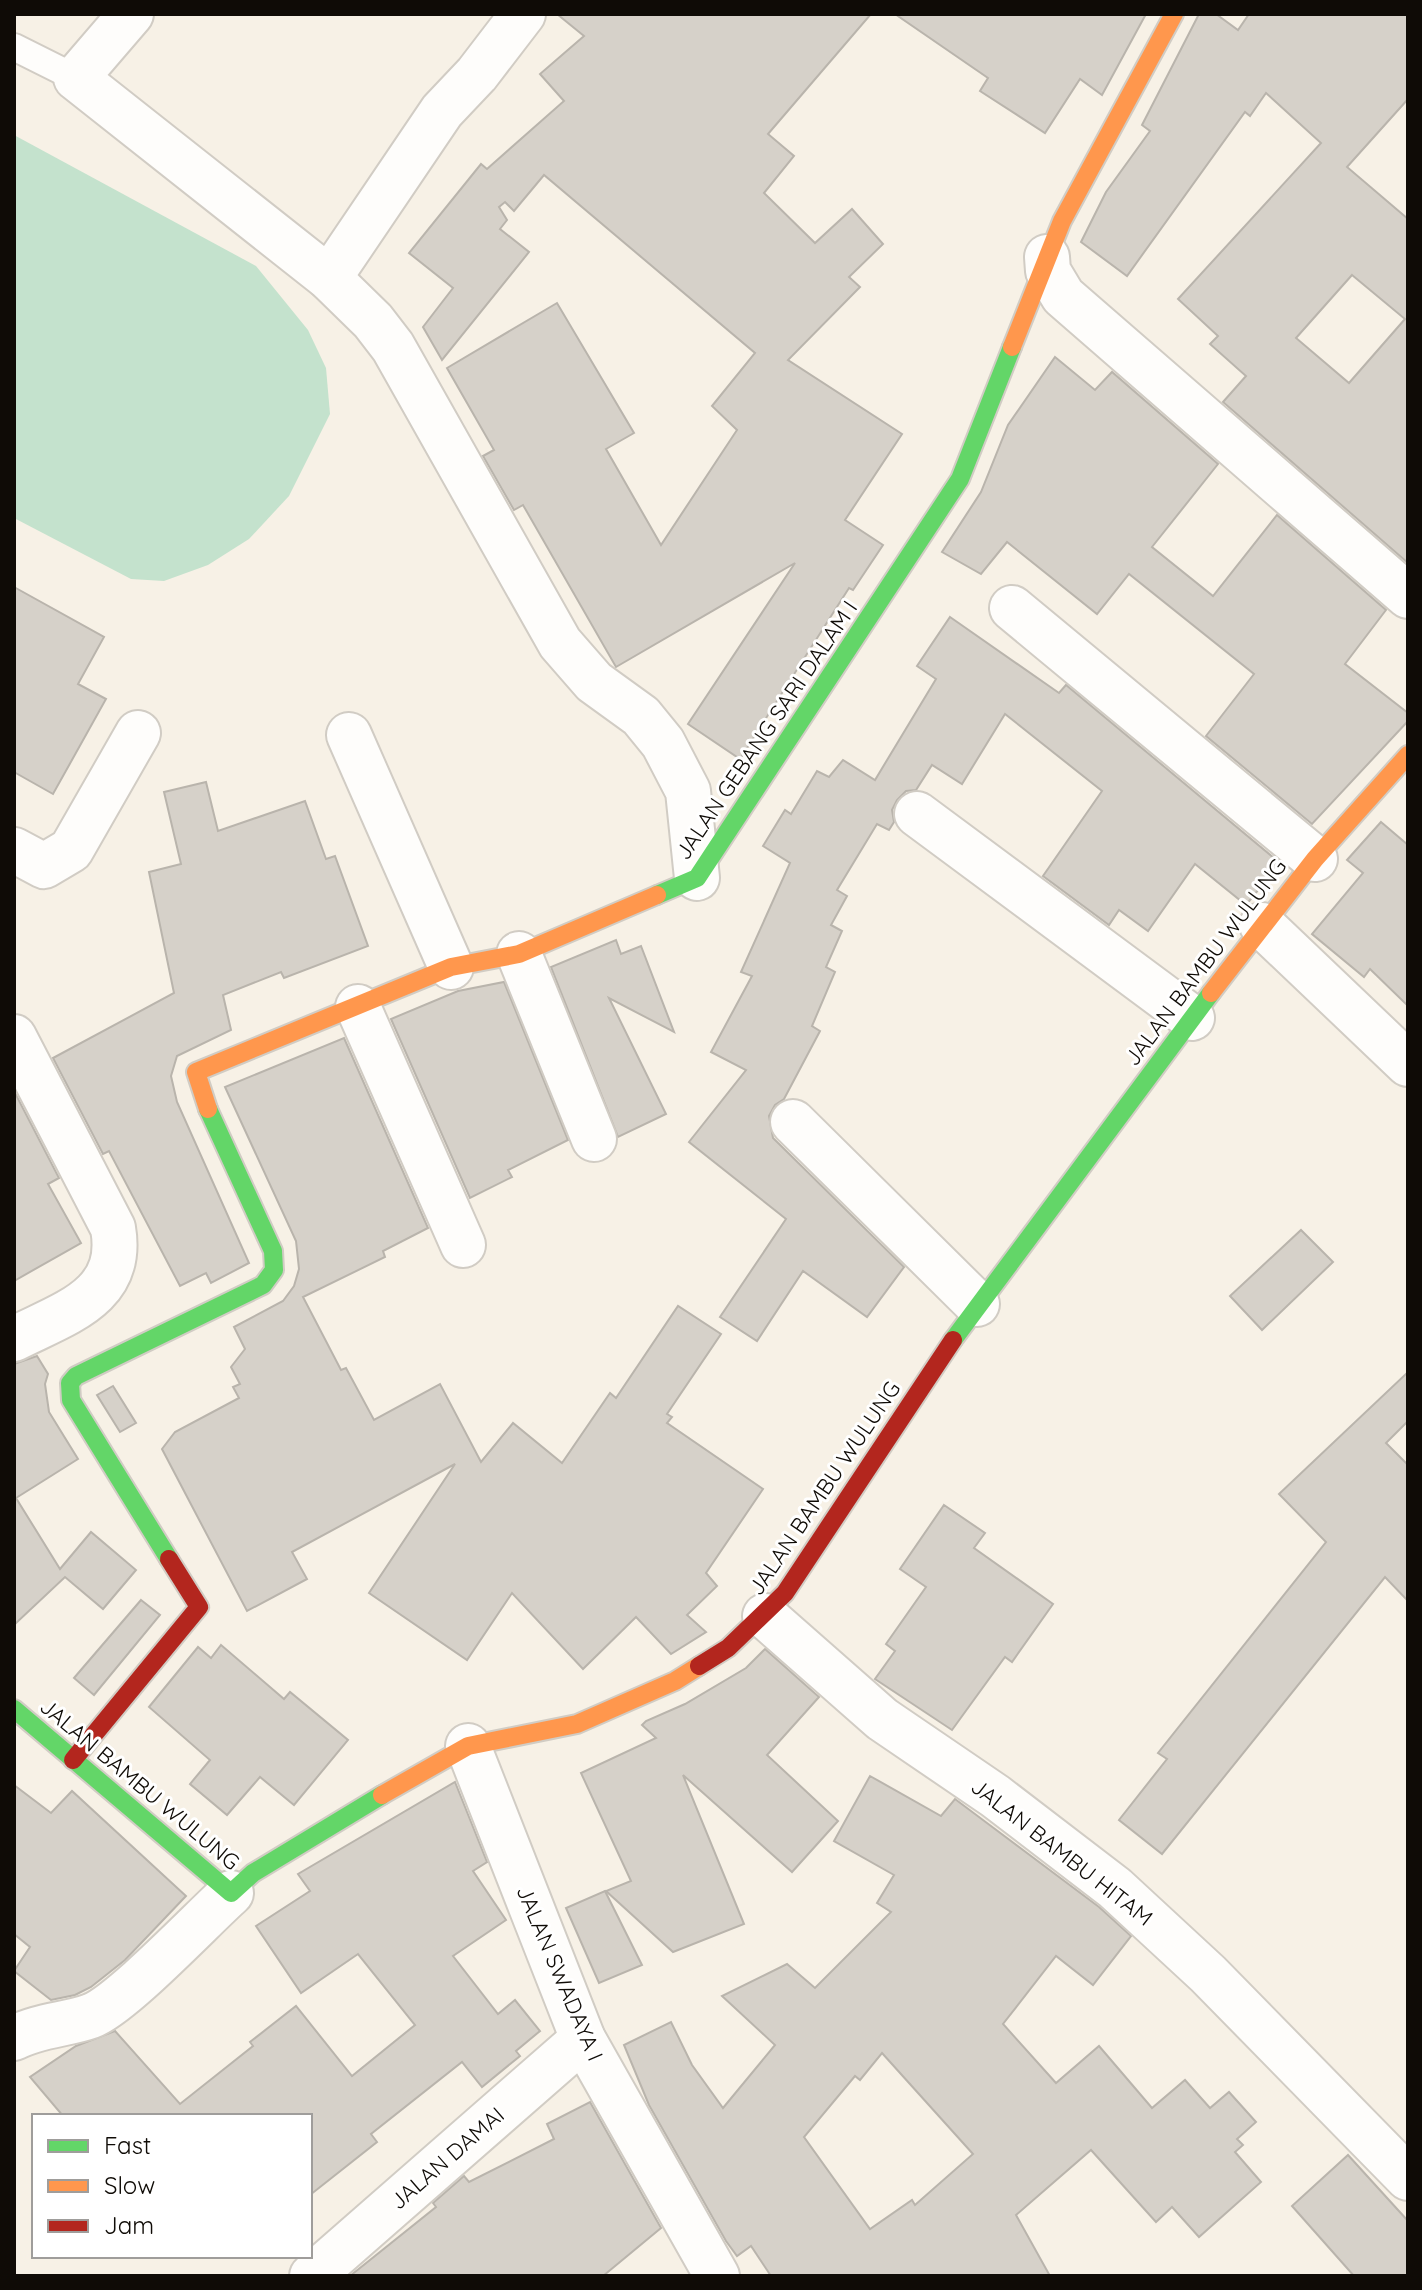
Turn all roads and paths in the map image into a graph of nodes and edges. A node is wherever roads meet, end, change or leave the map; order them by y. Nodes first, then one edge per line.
1 (131, 14) edge
2 (523, 14) edge
3 (1174, 14) edge
4 (14, 47) edge
5 (76, 78) junction
6 (1047, 257) junction
7 (329, 278) junction
8 (1408, 596) edge
9 (1012, 608) dead end
10 (138, 733) dead end
11 (349, 735) dead end
12 (1408, 755) edge
13 (917, 814) dead end
14 (14, 850) edge
15 (1315, 859) junction
16 (697, 878) junction
17 (1262, 925) junction
18 (519, 954) junction
19 (451, 967) junction
20 (358, 1007) junction
21 (1192, 1018) junction
22 (14, 1037) edge
23 (1408, 1064) edge
24 (793, 1122) dead end
25 (594, 1139) dead end
26 (463, 1245) dead end
27 (977, 1304) junction
28 (14, 1339) edge
29 (765, 1616) junction
30 (14, 1709) edge
31 (468, 1746) junction
32 (73, 1760) junction
33 (231, 1893) junction
34 (14, 2038) edge
35 (583, 2039) junction
36 (1408, 2178) edge
37 (312, 2276) edge
38 (717, 2276) edge

1 - 5 street
2 - 7 street
3 - 6 street, JALAN GEBANG SARI DALAM I
4 - 5 lane
5 - 7 street
6 - 8 street
6 - 16 street, JALAN GEBANG SARI DALAM I
7 - 16 street
9 - 15 street
10 - 14 street
11 - 19 street
12 - 15 street, JALAN BAMBU WULUNG
13 - 21 street
15 - 17 street, JALAN BAMBU WULUNG
16 - 18 street, JALAN GEBANG SARI DALAM I
17 - 21 street, JALAN BAMBU WULUNG
17 - 23 street
18 - 19 street, JALAN GEBANG SARI DALAM I
18 - 25 street
19 - 20 street, JALAN GEBANG SARI DALAM I
20 - 26 street
20 - 32 street, JALAN GEBANG SARI DALAM I
21 - 27 street, JALAN BAMBU WULUNG
22 - 28 street
24 - 27 street
27 - 29 street, JALAN BAMBU WULUNG
29 - 31 street, JALAN BAMBU WULUNG
29 - 36 street, JALAN BAMBU HITAM
30 - 32 street, JALAN BAMBU WULUNG
31 - 33 street, JALAN BAMBU WULUNG
31 - 35 street, JALAN SWADAYA I
32 - 33 street, JALAN BAMBU WULUNG
33 - 34 street
35 - 37 street, JALAN DAMAI
35 - 38 street, JALAN SWADAYA I

